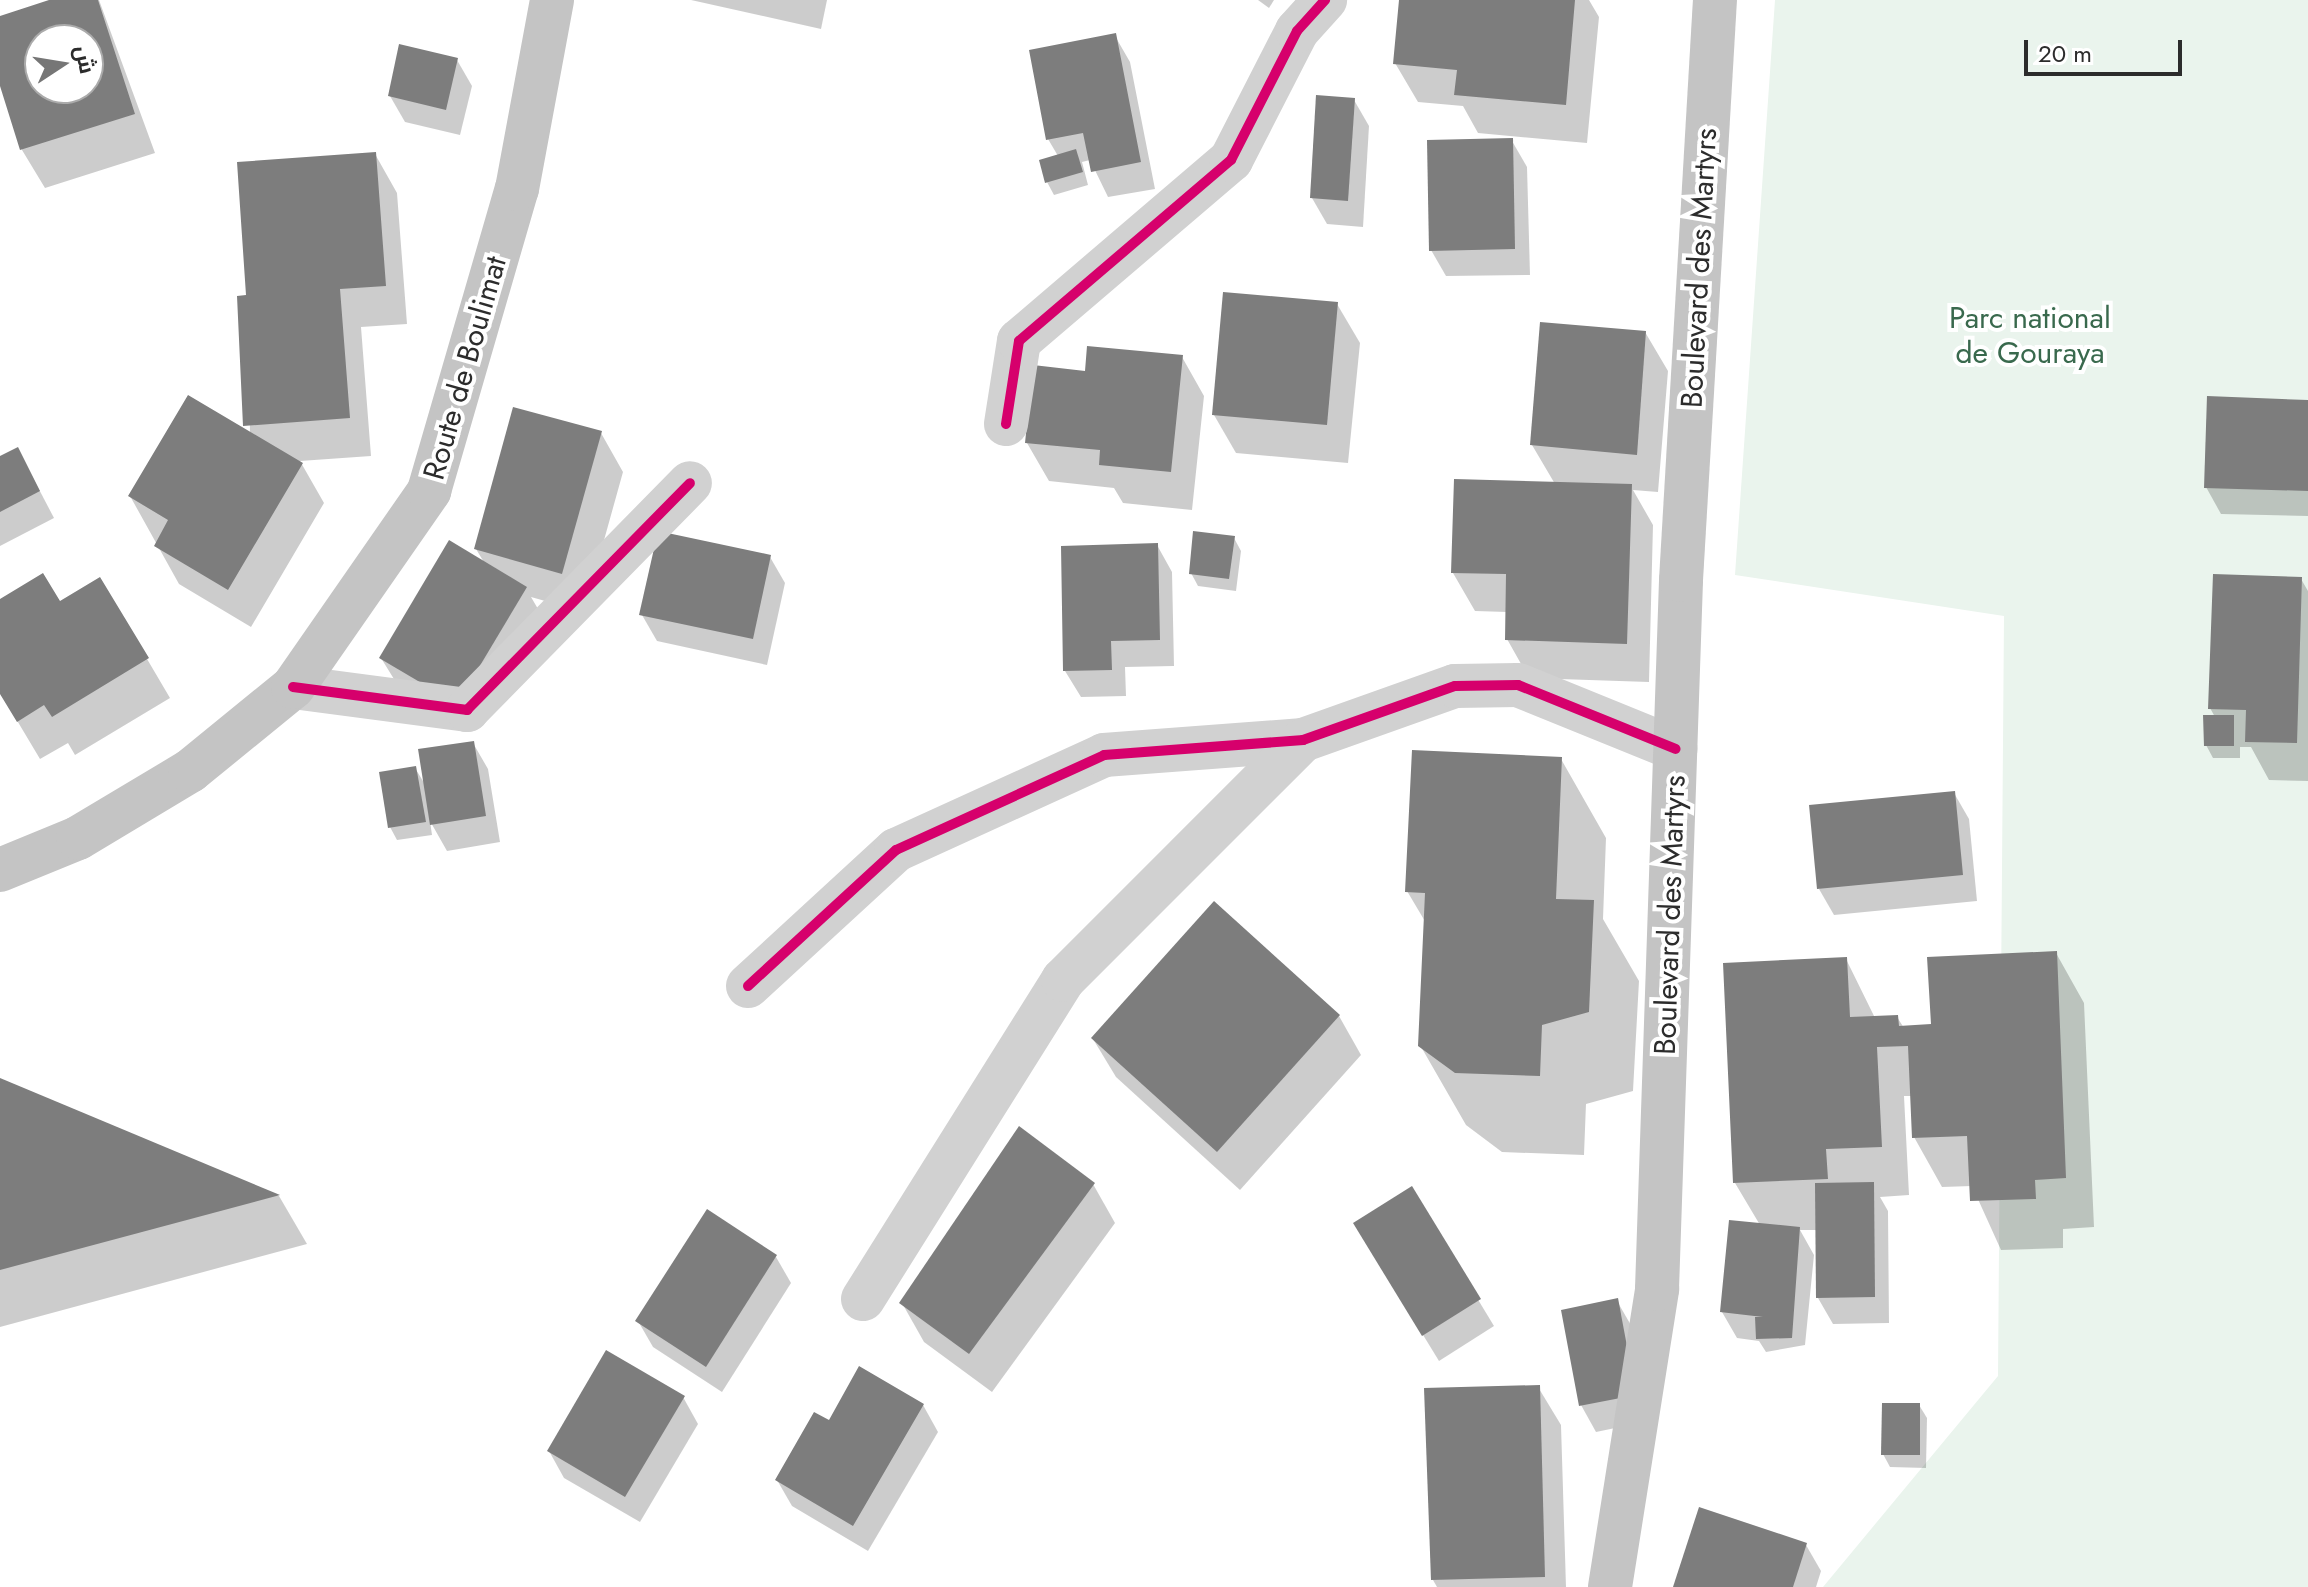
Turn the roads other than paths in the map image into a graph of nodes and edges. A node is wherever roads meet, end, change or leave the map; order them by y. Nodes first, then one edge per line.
1 (552, 0) edge
2 (1325, 0) edge
3 (1715, 0) edge
4 (1006, 424) dead end
5 (690, 483) dead end
6 (293, 687) junction
7 (1303, 740) junction
8 (1676, 749) junction
9 (0, 870) edge
10 (748, 986) dead end
11 (863, 1299) dead end
12 (1610, 1587) edge

1 - 6 main road, Route de Boulimat
2 - 4 street
3 - 8 main road, Boulevard des Martyrs
5 - 6 street
6 - 9 main road, Route de Boulimat
7 - 8 street
7 - 10 street
7 - 11 street
8 - 12 main road, Boulevard des Martyrs

